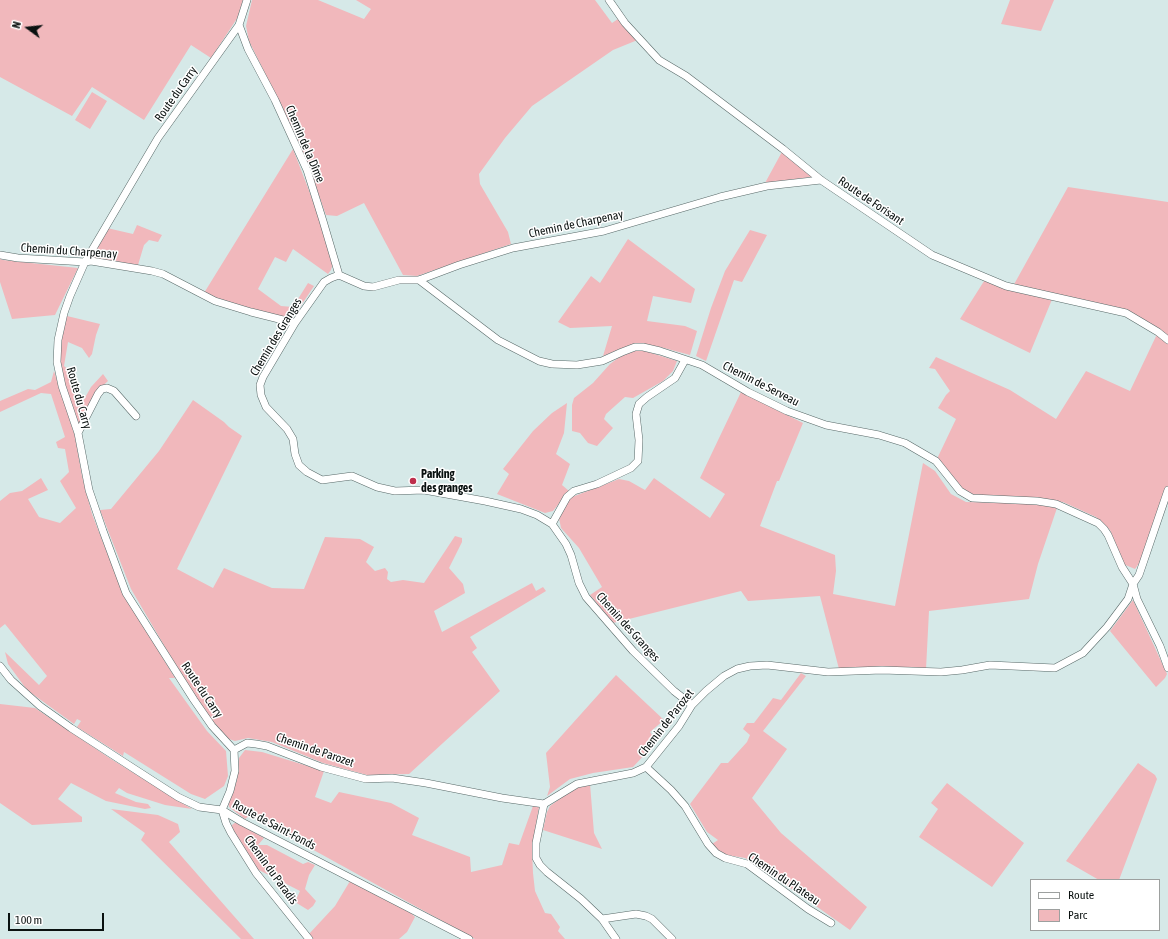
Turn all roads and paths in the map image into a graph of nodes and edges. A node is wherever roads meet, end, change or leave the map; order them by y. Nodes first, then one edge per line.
1 (247, 0) edge
2 (609, 0) edge
3 (239, 25) junction
4 (821, 180) junction
5 (0, 255) edge
6 (85, 262) junction
7 (339, 276) junction
8 (420, 280) junction
9 (295, 323) junction
10 (1168, 340) edge
11 (685, 360) junction
12 (136, 416) dead end
13 (78, 433) junction
14 (1168, 490) edge
15 (552, 524) junction
16 (1132, 584) junction
17 (0, 666) edge
18 (1168, 668) edge
19 (692, 705) junction
20 (234, 750) junction
21 (646, 767) junction
22 (544, 804) junction
23 (222, 810) junction
24 (602, 919) junction
25 (830, 923) dead end
26 (309, 939) edge
27 (469, 939) edge
28 (616, 939) edge
29 (672, 939) edge

1 - 3 street, Route du Carry
2 - 4 street, Route de Forisant
3 - 6 street, Route du Carry
3 - 7 street, Chemin de la Dîme
4 - 8 street, Chemin de Charpenay
4 - 10 street, Route de Forisant
5 - 6 street, Chemin du Charpenay
6 - 9 street, Chemin du Charpenay
6 - 13 street, Route du Carry
7 - 8 street, Chemin de Charpenay
7 - 9 street, Chemin des Granges
8 - 11 street, Chemin de Serveau
9 - 15 street, Chemin des Granges
11 - 15 street
11 - 16 street, Chemin de Serveau
12 - 13 street
13 - 20 street, Route du Carry
14 - 16 street, Chemin de Parozet
15 - 19 street, Chemin des Granges
16 - 18 street, Chemin de Serveau
16 - 19 street, Chemin de Parozet
17 - 23 street, Route de Saint-Fonds
19 - 21 street, Chemin de Parozet
20 - 22 street, Chemin de Parozet
20 - 23 street
21 - 22 street, Chemin de Parozet
21 - 25 street, Chemin du Plateau
22 - 24 street
23 - 26 street, Chemin du Paradis
23 - 27 street, Route de Saint-Fonds
24 - 28 street
24 - 29 street

